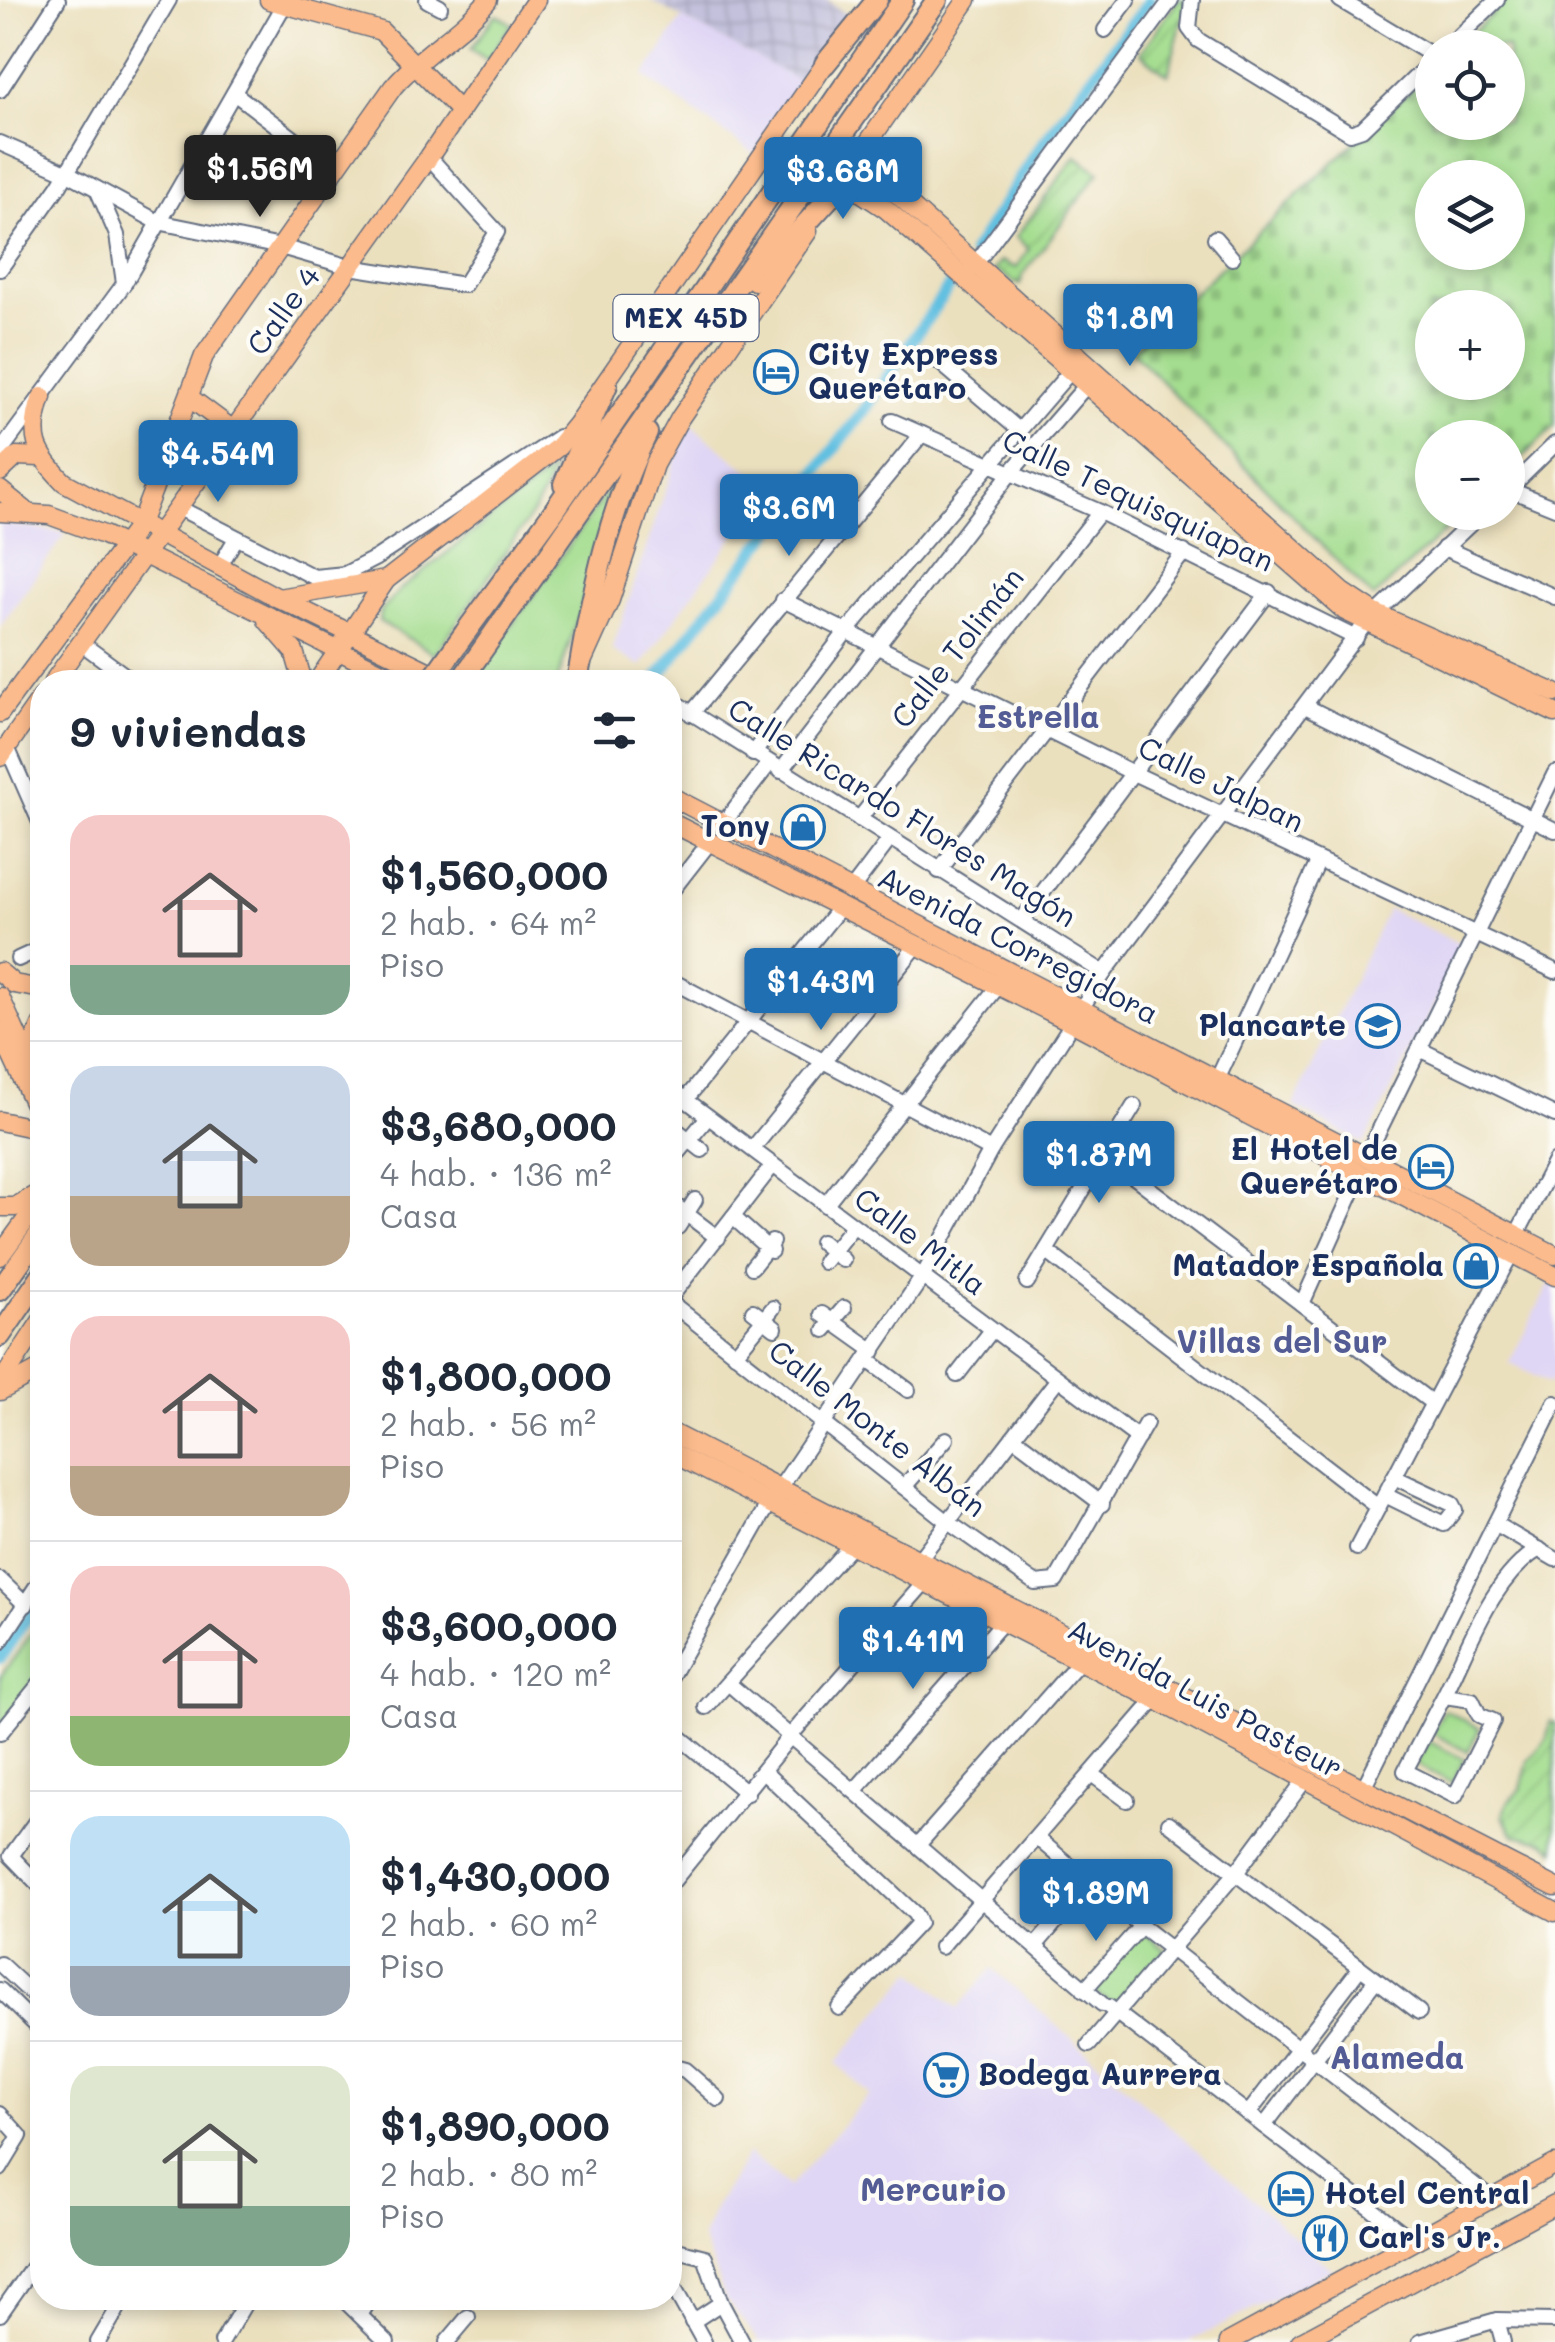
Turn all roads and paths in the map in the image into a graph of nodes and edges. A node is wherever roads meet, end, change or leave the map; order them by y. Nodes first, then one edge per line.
1 (58, 0) edge
2 (169, 0) edge
3 (488, 0) edge
4 (536, 0) edge
5 (869, 0) edge
6 (877, 0) edge
7 (904, 0) edge
8 (937, 0) edge
9 (967, 0) edge
10 (1128, 0) edge
11 (1171, 0) edge
12 (1192, 0) edge
13 (1340, 0) edge
14 (1497, 0) edge
15 (280, 1) edge
16 (1106, 30) dead end
17 (1465, 30) edge
18 (1415, 47) edge
19 (414, 62) junction
20 (825, 64) junction
21 (1415, 75) edge
22 (0, 90) edge
23 (234, 93) junction
24 (460, 111) junction
25 (0, 143) edge
26 (863, 147) junction
27 (430, 158) junction
28 (335, 170) junction
29 (66, 172) junction
30 (838, 187) junction
31 (97, 190) junction
32 (158, 222) junction
33 (1215, 238) dead end
34 (280, 247) junction
35 (1232, 258) dead end
36 (350, 267) junction
37 (0, 270) edge
38 (970, 271) junction
39 (124, 284) junction
40 (700, 341) junction
41 (938, 361) dead end
42 (1077, 364) junction
43 (676, 374) junction
44 (1093, 378) junction
45 (608, 385) junction
46 (42, 398) junction
47 (190, 398) junction
48 (892, 420) dead end
49 (576, 425) junction
50 (233, 430) junction
51 (1019, 430) junction
52 (922, 434) junction
53 (1555, 444) edge
54 (6, 455) edge
55 (39, 457) junction
56 (991, 462) junction
57 (0, 472) edge
58 (1012, 472) junction
59 (1525, 473) edge
60 (0, 490) edge
61 (1525, 496) edge
62 (179, 508) junction
63 (1555, 508) edge
64 (25, 510) junction
65 (554, 511) junction
66 (0, 512) edge
67 (1100, 512) junction
68 (140, 524) junction
69 (1464, 530) edge
70 (160, 535) junction
71 (236, 540) junction
72 (122, 543) junction
73 (1444, 548) junction
74 (1184, 552) junction
75 (144, 555) junction
76 (220, 567) junction
77 (386, 580) junction
78 (1269, 592) junction
79 (1324, 592) junction
80 (1555, 597) edge
81 (278, 598) junction
82 (783, 600) junction
83 (260, 612) junction
84 (1316, 616) junction
85 (1366, 625) junction
86 (846, 632) junction
87 (351, 635) junction
88 (81, 644) junction
89 (877, 647) junction
90 (340, 652) junction
91 (31, 670) edge
92 (62, 670) edge
93 (117, 670) edge
94 (299, 670) edge
95 (326, 670) edge
96 (377, 670) edge
97 (425, 670) edge
98 (439, 670) edge
99 (468, 670) edge
100 (579, 670) edge
101 (582, 670) edge
102 (30, 671) edge
103 (961, 690) junction
104 (1553, 700) edge
105 (6, 705) edge
106 (1307, 707) junction
107 (682, 708) edge
108 (691, 714) junction
109 (30, 715) edge
110 (1048, 730) junction
111 (4, 752) edge
112 (752, 754) junction
113 (775, 768) junction
114 (1555, 773) edge
115 (1133, 774) junction
116 (682, 802) edge
117 (30, 804) edge
118 (1226, 816) junction
119 (859, 819) junction
120 (1534, 820) junction
121 (723, 824) junction
122 (682, 828) edge
123 (1555, 830) edge
124 (890, 839) junction
125 (710, 843) junction
126 (1318, 862) junction
127 (940, 872) junction
128 (682, 878) edge
129 (845, 899) junction
130 (1022, 920) junction
131 (1476, 937) junction
132 (918, 944) junction
133 (30, 954) edge
134 (18, 959) dead end
135 (1555, 971) edge
136 (0, 972) edge
137 (1104, 973) junction
138 (682, 986) edge
139 (999, 986) junction
140 (30, 987) edge
141 (0, 997) edge
142 (1076, 1015) junction
143 (748, 1022) junction
144 (0, 1031) edge
145 (1421, 1050) junction
146 (824, 1064) junction
147 (30, 1066) edge
148 (1218, 1078) junction
149 (30, 1095) edge
150 (682, 1097) edge
151 (686, 1100) junction
152 (904, 1106) junction
153 (1134, 1106) dead end
154 (1555, 1115) edge
155 (708, 1117) junction
156 (0, 1120) edge
157 (30, 1127) edge
158 (754, 1147) junction
159 (702, 1150) dead end
160 (991, 1150) junction
161 (1104, 1154) junction
162 (1368, 1155) junction
163 (1555, 1161) edge
164 (774, 1164) junction
165 (1360, 1174) junction
166 (30, 1200) edge
167 (696, 1200) dead end
168 (825, 1205) junction
169 (0, 1207) edge
170 (30, 1212) edge
171 (733, 1217) junction
172 (682, 1220) joint
173 (853, 1226) junction
174 (1517, 1234) junction
175 (718, 1238) junction
176 (30, 1248) edge
177 (1046, 1251) junction
178 (830, 1254) dead end
179 (1511, 1254) junction
180 (1555, 1255) edge
181 (0, 1256) edge
182 (752, 1267) dead end
183 (923, 1276) junction
184 (1555, 1276) edge
185 (1026, 1282) dead end
186 (682, 1284) edge
187 (0, 1290) edge
188 (30, 1292) edge
189 (1302, 1304) junction
190 (844, 1308) dead end
191 (682, 1310) edge
192 (766, 1317) dead end
193 (992, 1330) junction
194 (0, 1336) edge
195 (30, 1339) edge
196 (735, 1354) junction
197 (871, 1356) junction
198 (30, 1373) edge
199 (957, 1375) dead end
200 (1058, 1380) junction
201 (0, 1387) edge
202 (908, 1390) dead end
203 (1431, 1402) junction
204 (1555, 1403) edge
205 (1146, 1423) dead end
206 (826, 1424) junction
207 (1013, 1437) junction
208 (682, 1438) edge
209 (1138, 1438) junction
210 (946, 1439) dead end
211 (682, 1458) edge
212 (1394, 1477) junction
213 (904, 1487) junction
214 (782, 1490) junction
215 (1382, 1501) junction
216 (770, 1504) junction
217 (1102, 1504) junction
218 (948, 1522) junction
219 (1495, 1524) junction
220 (851, 1545) junction
221 (1357, 1548) dead end
222 (1539, 1549) junction
223 (920, 1558) junction
224 (1555, 1559) edge
225 (0, 1580) edge
226 (924, 1583) junction
227 (30, 1598) edge
228 (26, 1605) junction
229 (1002, 1624) junction
230 (0, 1642) edge
231 (682, 1657) edge
232 (1078, 1663) junction
233 (728, 1683) junction
234 (1159, 1692) junction
235 (30, 1695) edge
236 (1449, 1698) junction
237 (706, 1706) dead end
238 (1224, 1727) junction
239 (0, 1733) edge
240 (791, 1735) junction
241 (682, 1739) edge
242 (763, 1771) junction
243 (1094, 1775) junction
244 (1304, 1781) junction
245 (856, 1790) junction
246 (1363, 1790) junction
247 (747, 1792) junction
248 (1128, 1800) dead end
249 (1169, 1823) dead end
250 (30, 1830) edge
251 (1038, 1838) junction
252 (918, 1845) junction
253 (682, 1871) edge
254 (1236, 1873) junction
255 (30, 1876) edge
256 (1089, 1883) junction
257 (1555, 1886) edge
258 (981, 1901) junction
259 (1555, 1912) edge
260 (1141, 1926) junction
261 (1036, 1945) junction
262 (941, 1948) dead end
263 (1172, 1951) junction
264 (0, 1964) edge
265 (1360, 1968) junction
266 (1376, 1980) junction
267 (0, 1990) edge
268 (1084, 1990) junction
269 (30, 1993) edge
270 (1110, 2007) junction
271 (839, 2008) dead end
272 (1419, 2012) dead end
273 (30, 2019) edge
274 (1089, 2045) dead end
275 (1300, 2046) junction
276 (1315, 2058) junction
277 (682, 2069) edge
278 (718, 2099) dead end
279 (0, 2114) edge
280 (1248, 2114) junction
281 (1264, 2126) junction
282 (1555, 2164) edge
283 (0, 2169) edge
284 (1491, 2198) junction
285 (1555, 2204) edge
286 (1411, 2239) junction
287 (682, 2251) edge
288 (30, 2271) edge
289 (682, 2303) edge
290 (721, 2304) junction
291 (117, 2310) edge
292 (241, 2310) edge
293 (355, 2310) edge
294 (364, 2310) edge
295 (0, 2314) edge
296 (360, 2315) junction
297 (468, 2317) dead end
298 (1496, 2320) junction
299 (692, 2322) junction
300 (1555, 2322) edge
301 (98, 2342) edge
302 (222, 2342) edge
303 (387, 2342) edge
304 (447, 2342) edge
305 (704, 2342) edge
306 (742, 2342) edge
307 (1229, 2342) edge
308 (1300, 2342) edge
309 (1420, 2342) edge
310 (1503, 2342) edge

1 - 22 street
2 - 29 street
3 - 19 main road, Calle 4
4 - 24 main road, Calle 4
5 - 20 main road
6 - 20 highway
7 - 65 highway, MEX 45D
8 - 40 highway, MEX 45D
9 - 26 main road
10 - 16 street
11 - 38 street
12 - 21 street
13 - 18 street
14 - 17 street
15 - 19 main road
15 - 23 street
19 - 24 main road
19 - 28 main road, Calle 4
20 - 45 main road
23 - 28 street
23 - 32 street
24 - 27 main road, Calle 4
25 - 29 street
26 - 30 main road
26 - 38 main road
27 - 36 main road, Calle 4
27 - 36 street
28 - 34 main road, Calle 4
29 - 31 street
29 - 37 street
30 - 38 main road
30 - 40 highway
30 - 101 main road
31 - 32 street
31 - 39 street
32 - 34 street
32 - 39 street
33 - 35 street
34 - 36 street
34 - 47 main road, Calle 4
36 - 50 main road, Calle 4
38 - 42 main road
39 - 46 street
40 - 43 highway, MEX 45D
41 - 51 street
42 - 44 main road
42 - 51 street
43 - 99 highway, MEX 45D
43 - 100 highway
44 - 58 street
44 - 79 main road
44 - 85 main road
45 - 49 main road
45 - 65 highway
46 - 54 street
46 - 55 main road
47 - 50 main road
47 - 68 main road, Calle 4
48 - 52 street, Calle Tequisquiapan
49 - 71 street
49 - 77 main road
50 - 62 main road, Calle 4
51 - 56 street
52 - 56 street, Calle Tequisquiapan
52 - 82 street
53 - 59 street
54 - 55 main road
54 - 57 main road
55 - 68 main road
56 - 58 street, Calle Tequisquiapan
56 - 86 street
58 - 67 street, Calle Tequisquiapan
58 - 89 street
60 - 64 main road
61 - 63 street
62 - 70 main road, Calle 4
62 - 71 street
64 - 66 main road
64 - 72 main road
65 - 98 highway, MEX 45D, bridge
67 - 74 street, Calle Tequisquiapan
67 - 103 street, Calle Tolimán
68 - 70 main road
68 - 72 main road, Calle 4
69 - 73 street
70 - 75 main road, Calle 4
70 - 76 main road
71 - 76 street
72 - 75 main road
72 - 91 main road, Calle 4
73 - 80 street
73 - 85 street
74 - 78 street, Calle Tequisquiapan
74 - 110 street
75 - 83 main road
75 - 88 main road, Calle 4
76 - 81 main road
77 - 81 main road
77 - 87 main road
78 - 84 street, Calle Tequisquiapan
78 - 115 street
79 - 84 street
79 - 85 main road
81 - 87 main road
82 - 86 street, Calle Jalpan
82 - 108 street
83 - 90 main road
83 - 94 main road
84 - 85 street, Calle Tequisquiapan
85 - 104 main road
85 - 106 street
86 - 89 street, Calle Jalpan
86 - 112 street
87 - 90 main road
87 - 97 main road
88 - 92 main road, Calle 4
88 - 93 street
89 - 103 street, Calle Jalpan
89 - 113 street
90 - 95 main road
90 - 96 main road
102 - 105 main road, Calle 4
103 - 110 street, Calle Jalpan
103 - 119 street, Calle Tolimán
106 - 118 street
106 - 120 street
107 - 108 street, Calle Ricardo Flores Magón
108 - 112 street, Calle Ricardo Flores Magón
109 - 111 main road
110 - 115 street, Calle Jalpan
110 - 127 street
111 - 117 street
112 - 113 street, Calle Ricardo Flores Magón
113 - 119 street, Calle Ricardo Flores Magón
113 - 121 street
114 - 120 street
115 - 118 street, Calle Jalpan
115 - 130 street
116 - 121 main road, Avenida Corregidora
118 - 126 street, Calle Jalpan
118 - 137 street
119 - 124 street, Calle Ricardo Flores Magón
120 - 123 street
120 - 131 street
121 - 129 main road, Avenida Corregidora
122 - 125 main road, Avenida Corregidora
124 - 127 street, Calle Ricardo Flores Magón
124 - 129 street
125 - 128 street
125 - 129 main road, Avenida Corregidora
126 - 131 street, Calle Jalpan
126 - 148 street
127 - 130 street, Calle Ricardo Flores Magón
129 - 132 main road, Avenida Corregidora
129 - 142 main road, Avenida Corregidora
129 - 143 street
130 - 137 street, Calle Ricardo Flores Magón
131 - 135 street, Calle Jalpan
131 - 145 street
132 - 139 main road, Avenida Corregidora
132 - 146 street
133 - 134 street
136 - 140 main road
137 - 142 street
138 - 143 street
139 - 142 main road, Avenida Corregidora
139 - 152 street
141 - 147 main road
142 - 148 main road, Avenida Corregidora
142 - 160 street
142 - 165 main road, Avenida Corregidora
143 - 146 street
143 - 151 street
144 - 149 main road
145 - 154 street
145 - 162 street
146 - 152 street
146 - 158 street
148 - 162 main road, Avenida Corregidora
150 - 151 street, Calle Mitla
151 - 155 street, Calle Mitla
152 - 160 street
152 - 168 street
153 - 161 street
155 - 158 street, Calle Mitla
155 - 159 street
156 - 157 main road
158 - 164 street, Calle Mitla
160 - 183 street
161 - 177 street
161 - 189 street
162 - 174 main road, Avenida Corregidora
163 - 174 street
164 - 168 street, Calle Mitla
164 - 171 street
165 - 179 main road, Avenida Corregidora
165 - 189 street
166 - 169 main road
167 - 172 street
168 - 173 street, Calle Mitla
170 - 181 main road
171 - 175 street
171 - 182 street
172 - 175 street
173 - 178 street
173 - 183 street, Calle Mitla
174 - 180 main road, Avenida Corregidora
175 - 186 street
176 - 187 highway
177 - 185 street
177 - 215 street
179 - 184 main road, Avenida Corregidora
179 - 203 street
183 - 193 street, Calle Mitla
183 - 197 street
188 - 194 highway
189 - 203 street
190 - 197 street
191 - 196 street, Calle Monte Albán
192 - 196 street
193 - 199 street
193 - 200 street, Calle Mitla
195 - 201 main road
196 - 206 street, Calle Monte Albán
197 - 202 street
197 - 206 street
198 - 201 main road
200 - 207 street
200 - 209 street, Calle Mitla
203 - 212 street
204 - 219 street
205 - 209 street
206 - 213 street, Calle Monte Albán
206 - 214 street
207 - 217 street
207 - 218 street
208 - 214 main road, Avenida Luis Pasteur
209 - 217 street
210 - 213 street
211 - 216 main road, Avenida Luis Pasteur
212 - 215 street
212 - 215 street
213 - 218 street, Calle Monte Albán
214 - 216 street
214 - 223 main road, Avenida Luis Pasteur
215 - 221 street
216 - 220 main road, Avenida Luis Pasteur
216 - 231 street
217 - 218 street, Calle Monte Albán
218 - 223 street
219 - 222 street
219 - 246 street
220 - 226 main road, Avenida Luis Pasteur
220 - 233 street
222 - 224 street
222 - 236 street
223 - 234 main road, Avenida Luis Pasteur
225 - 228 street
226 - 229 main road, Avenida Luis Pasteur
226 - 240 street
227 - 228 street
228 - 230 street
229 - 232 main road, Avenida Luis Pasteur
229 - 245 street
232 - 234 main road, Avenida Luis Pasteur
232 - 252 street
233 - 237 street
233 - 240 street
234 - 238 main road, Avenida Luis Pasteur
234 - 243 street
235 - 239 street
236 - 236 street
238 - 244 main road, Avenida Luis Pasteur
238 - 246 main road, Avenida Luis Pasteur
240 - 242 street
240 - 245 street
241 - 247 street
242 - 247 street
242 - 271 street
243 - 248 street
243 - 251 street
244 - 254 street
244 - 259 main road, Avenida Luis Pasteur
245 - 252 street
246 - 257 main road, Avenida Luis Pasteur
247 - 253 street
249 - 254 street
250 - 255 street
251 - 256 street
251 - 258 street
252 - 258 street
254 - 263 street
254 - 265 street
256 - 260 street
256 - 261 street
258 - 261 street
258 - 262 street
260 - 263 street
260 - 268 street
261 - 268 street
263 - 270 street
263 - 275 street
264 - 269 street
265 - 266 street
265 - 275 street
266 - 272 street
266 - 276 street
267 - 273 street
268 - 270 street
270 - 274 street
270 - 280 street
275 - 276 street
275 - 280 street
276 - 281 street
276 - 284 street
277 - 278 street
279 - 283 street
280 - 281 street
281 - 286 street
282 - 284 main road
284 - 286 main road
285 - 308 main road
286 - 307 main road
287 - 290 street
288 - 295 street
289 - 299 street
290 - 299 street
290 - 306 street
291 - 301 street
292 - 302 street
293 - 296 street
294 - 296 street
296 - 303 street
297 - 304 street
298 - 300 street
298 - 309 street
298 - 310 street
299 - 305 street

